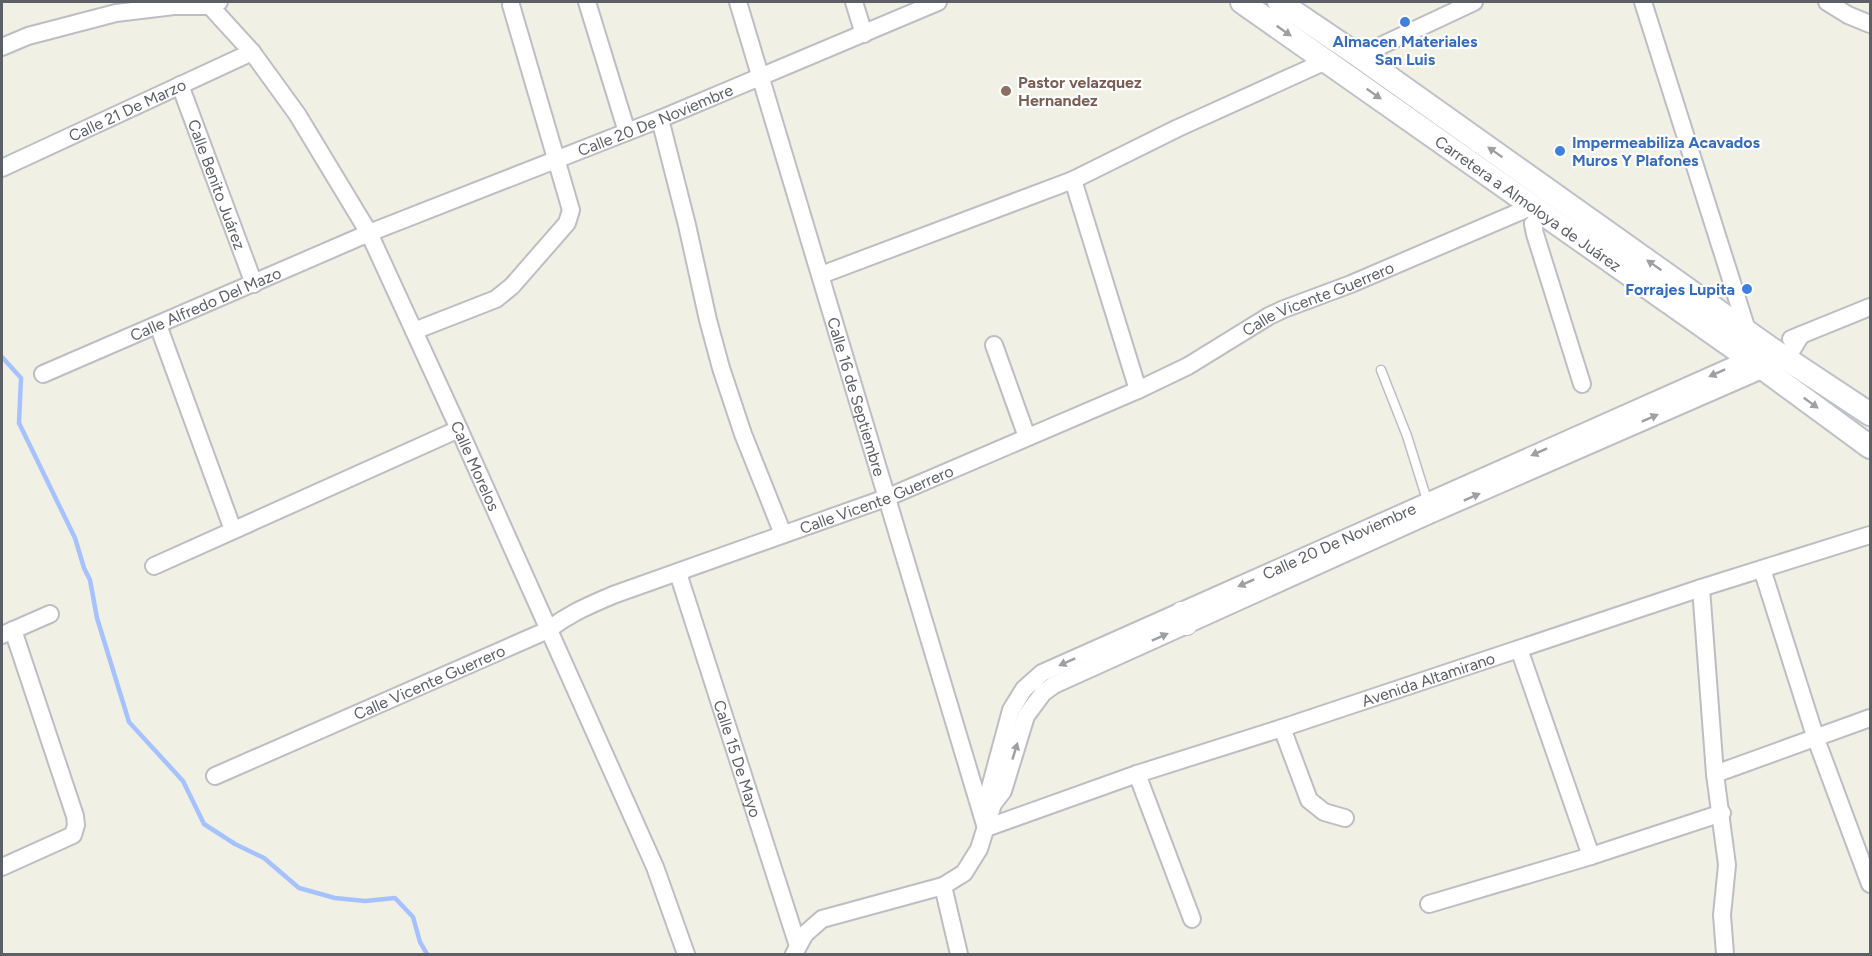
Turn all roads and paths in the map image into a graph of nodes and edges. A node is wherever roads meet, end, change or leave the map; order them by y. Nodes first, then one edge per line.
1 (587, 2) edge
2 (738, 2) edge
3 (854, 2) edge
4 (938, 2) edge
5 (1242, 2) edge
6 (1280, 2) edge
7 (1474, 2) edge
8 (1643, 2) edge
9 (1827, 2) edge
10 (215, 4) edge
11 (511, 5) dead end
12 (1870, 24) edge
13 (864, 34) junction
14 (2, 47) edge
15 (252, 52) junction
16 (1359, 56) junction
17 (1326, 61) junction
18 (761, 76) junction
19 (180, 85) junction
20 (660, 119) junction
21 (627, 132) junction
22 (555, 160) junction
23 (2, 168) edge
24 (1073, 180) junction
25 (1540, 211) junction
26 (369, 233) junction
27 (821, 276) junction
28 (254, 284) junction
29 (1870, 307) edge
30 (158, 325) junction
31 (1747, 330) junction
32 (414, 331) junction
33 (994, 345) dead end
34 (1768, 358) junction
35 (1381, 370) dead end
36 (44, 374) dead end
37 (1582, 384) dead end
38 (1138, 390) junction
39 (1870, 414) edge
40 (459, 429) junction
41 (1027, 437) junction
42 (1870, 447) edge
43 (886, 498) junction
44 (1430, 508) junction
45 (233, 530) junction
46 (783, 534) junction
47 (1870, 535) edge
48 (154, 566) dead end
49 (1762, 569) junction
50 (678, 573) junction
51 (1701, 588) junction
52 (50, 614) dead end
53 (548, 630) junction
54 (7, 632) edge
55 (1519, 649) junction
56 (1870, 718) edge
57 (1282, 728) junction
58 (1816, 739) junction
59 (1137, 774) junction
60 (1715, 774) junction
61 (215, 776) dead end
62 (1722, 813) junction
63 (1346, 818) dead end
64 (986, 828) junction
65 (1591, 856) junction
66 (2, 867) edge
67 (1870, 884) edge
68 (943, 886) junction
69 (1429, 904) dead end
70 (1192, 919) dead end
71 (796, 950) edge
72 (686, 954) edge
73 (959, 954) edge
74 (1725, 954) edge

1 - 21 street
2 - 18 street, Calle 16 de Septiembre
3 - 13 street
4 - 13 street, Calle 20 De Noviembre
5 -> 17 main road, Carretera a Almoloya de Juárez
6 - 16 main road, Carretera a Almoloya de Juárez
7 - 16 street
8 - 31 street
9 - 12 street
10 - 14 street
10 - 15 street, Calle Morelos
11 - 22 street
13 - 18 street, Calle 20 De Noviembre
15 - 19 street, Calle 21 De Marzo
15 - 26 street, Calle Morelos
31 -> 16 main road, Carretera a Almoloya de Juárez
17 - 24 street
17 -> 25 main road, Carretera a Almoloya de Juárez
18 - 20 street, Calle 20 De Noviembre
18 - 27 street, Calle 16 de Septiembre
19 - 23 street, Calle 21 De Marzo
19 - 28 street, Calle Benito Juárez
20 - 21 street, Calle 20 De Noviembre
20 - 46 street
21 - 22 street, Calle 20 De Noviembre
22 - 26 street, Calle 20 De Noviembre
22 - 32 street
24 - 27 street
24 - 38 street
25 - 34 main road, Carretera a Almoloya de Juárez
25 - 37 street
25 - 38 street, Calle Vicente Guerrero
26 - 28 street, Calle Alfredo Del Mazo
26 - 32 street, Calle Morelos
27 - 43 street, Calle 16 de Septiembre
28 - 30 street, Calle Alfredo Del Mazo
29 - 34 street, Calle 20 De Noviembre
30 - 36 street, Calle Alfredo Del Mazo
30 - 45 street
31 - 34 main road, Carretera a Almoloya de Juárez
32 - 40 street, Calle Morelos
33 - 41 street
34 - 39 main road, Carretera a Almoloya de Juárez
34 -> 42 main road, Carretera a Almoloya de Juárez
34 - 44 street, Calle 20 De Noviembre
35 - 44 lane
38 - 41 street, Calle Vicente Guerrero
40 - 45 street
40 - 53 street, Calle Morelos
41 - 43 street, Calle Vicente Guerrero
43 - 46 street, Calle Vicente Guerrero
43 - 64 street, Calle 16 de Septiembre
44 - 64 street, Calle 20 De Noviembre
45 - 48 street
46 - 50 street, Calle Vicente Guerrero
47 - 49 street, Avenida Altamirano
49 - 51 street, Avenida Altamirano
49 - 58 street
50 - 53 street, Calle Vicente Guerrero
50 - 71 street, Calle 15 De Mayo
51 - 55 street, Avenida Altamirano
51 - 60 street
52 - 54 street
53 - 61 street, Calle Vicente Guerrero
53 - 72 street, Calle Morelos
54 - 66 street
55 - 57 street, Avenida Altamirano
55 - 65 street
56 - 58 street
57 - 59 street, Avenida Altamirano
57 - 63 street
58 - 60 street
58 - 67 street
59 - 64 street, Avenida Altamirano
59 - 70 street
60 - 62 street
62 - 65 street
62 - 74 street
64 - 68 street, Calle 20 De Noviembre
65 - 69 street
68 - 71 street, Calle 20 De Noviembre
68 - 73 street

